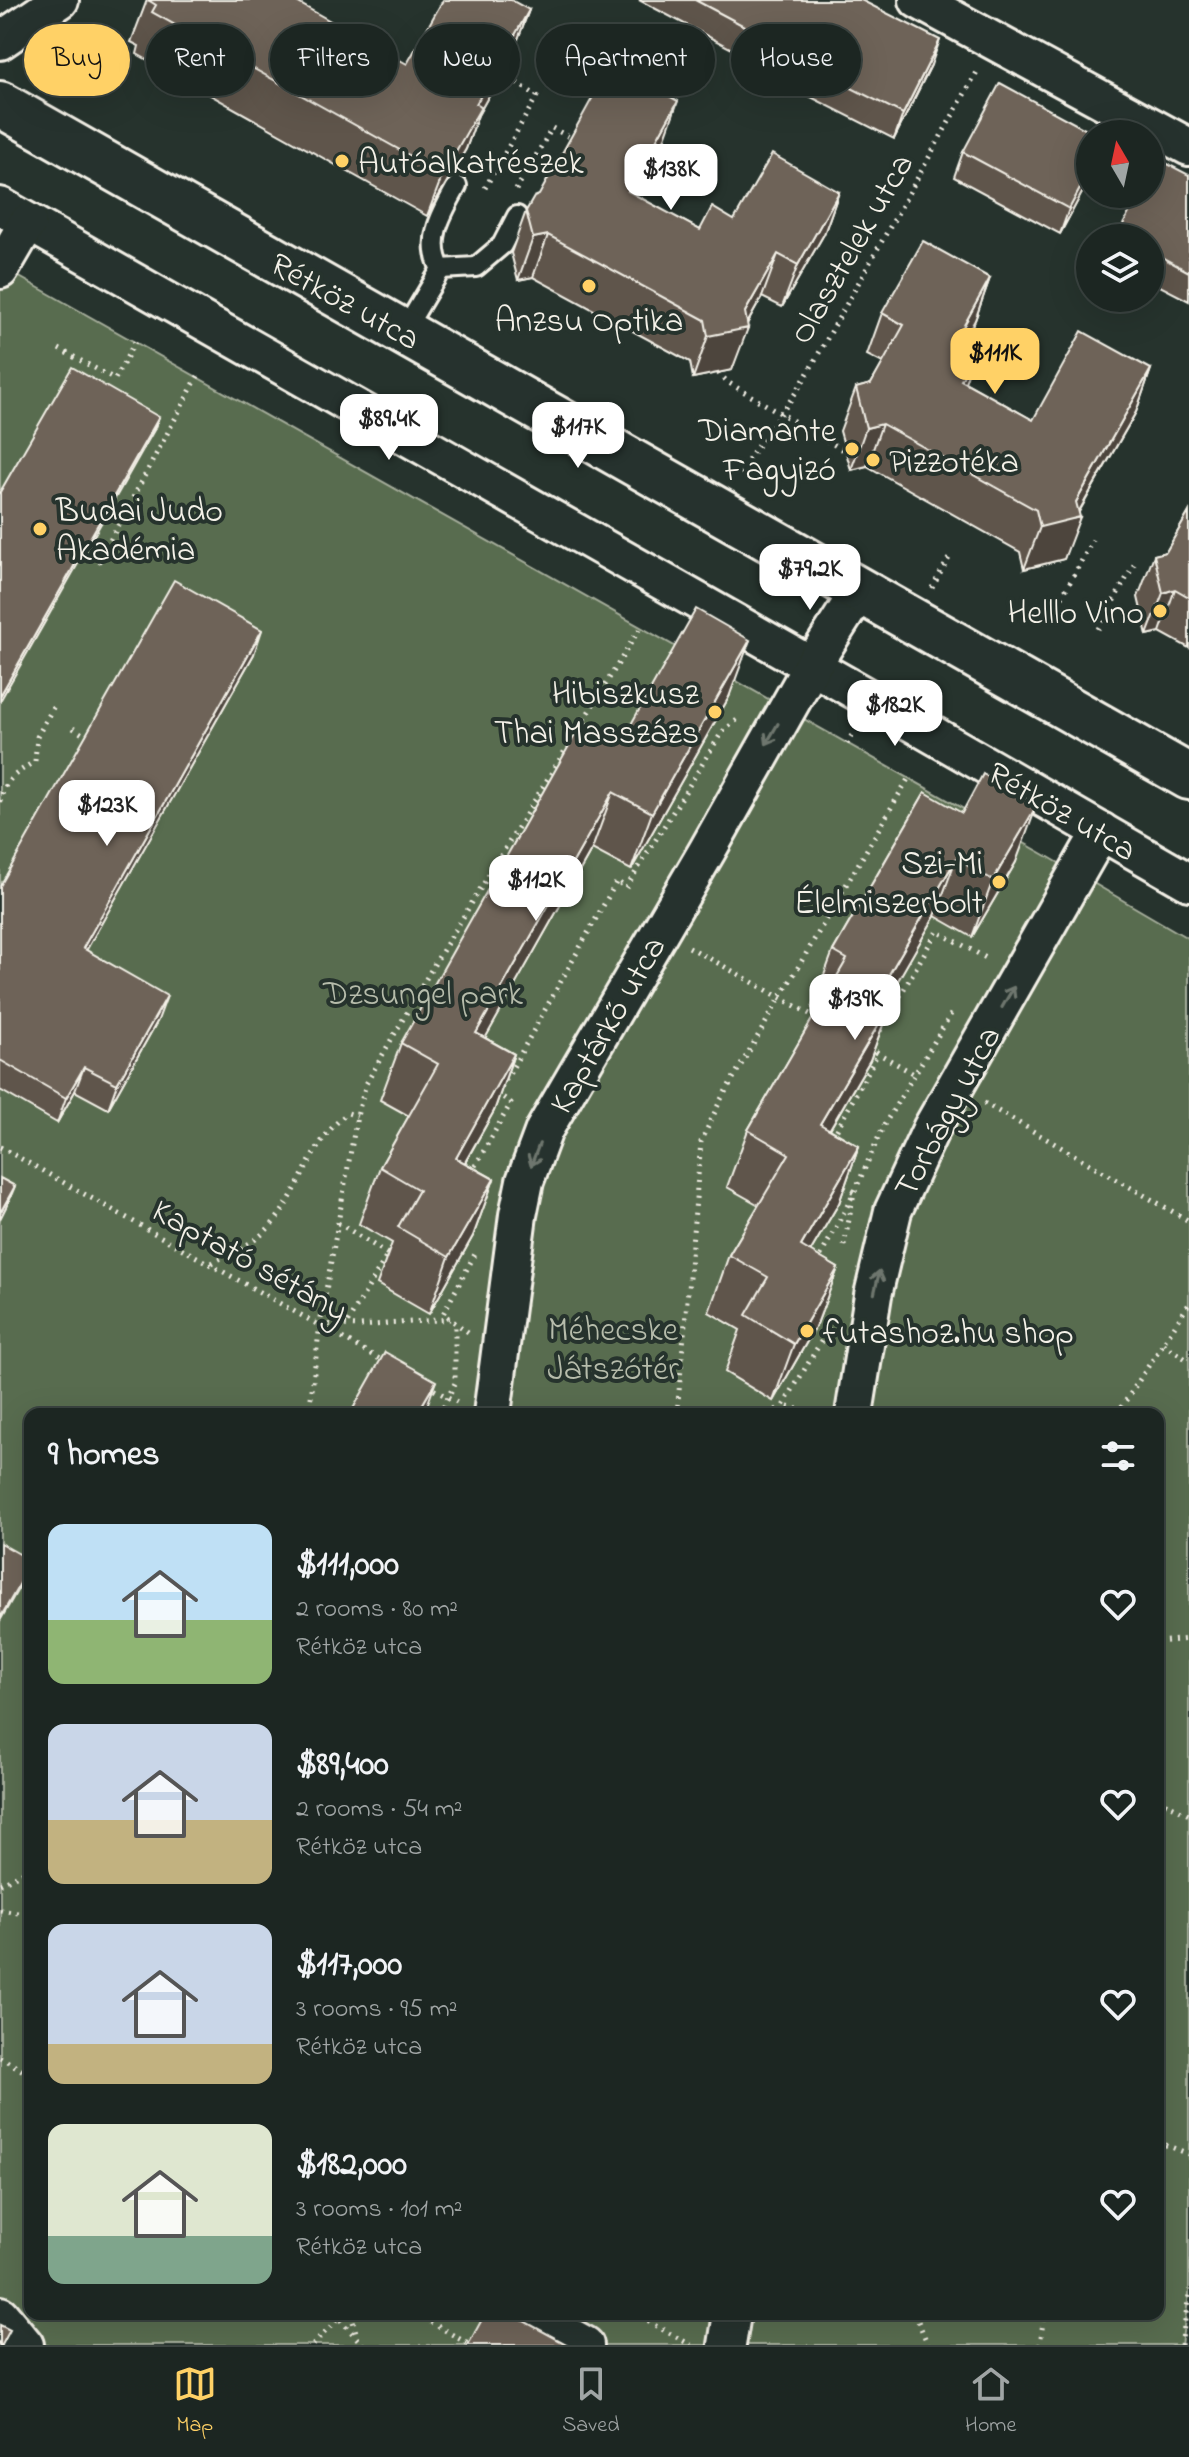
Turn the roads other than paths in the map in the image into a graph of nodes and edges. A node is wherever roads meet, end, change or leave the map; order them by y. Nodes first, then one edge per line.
1 (60, 0) edge
2 (918, 0) edge
3 (0, 41) edge
4 (0, 104) edge
5 (1189, 147) edge
6 (457, 186) edge
7 (14, 214) edge
8 (517, 216) dead end
9 (441, 269) junction
10 (0, 270) edge
11 (403, 333) junction
12 (860, 590) junction
13 (811, 667) junction
14 (1189, 777) edge
15 (1101, 831) junction
16 (1189, 882) edge
17 (481, 1408) edge
18 (855, 1408) edge
19 (0, 2315) edge
20 (540, 2320) edge
21 (731, 2320) edge
22 (25, 2345) edge
23 (585, 2345) edge
24 (727, 2345) edge

1 - 3 street
2 - 5 street
4 - 11 street, Rétköz utca
6 - 9 lane
7 - 10 street
7 - 13 street, Rétköz utca
8 - 9 lane
9 - 11 lane
11 - 12 street, Rétköz utca
12 - 13 street
12 - 14 street, Rétköz utca
13 - 15 street, Rétköz utca
13 -> 17 street, Kaptárkő utca
15 - 16 street, Rétköz utca
18 -> 15 street, Torbágy utca
19 - 22 street
20 - 23 street
21 - 24 street

